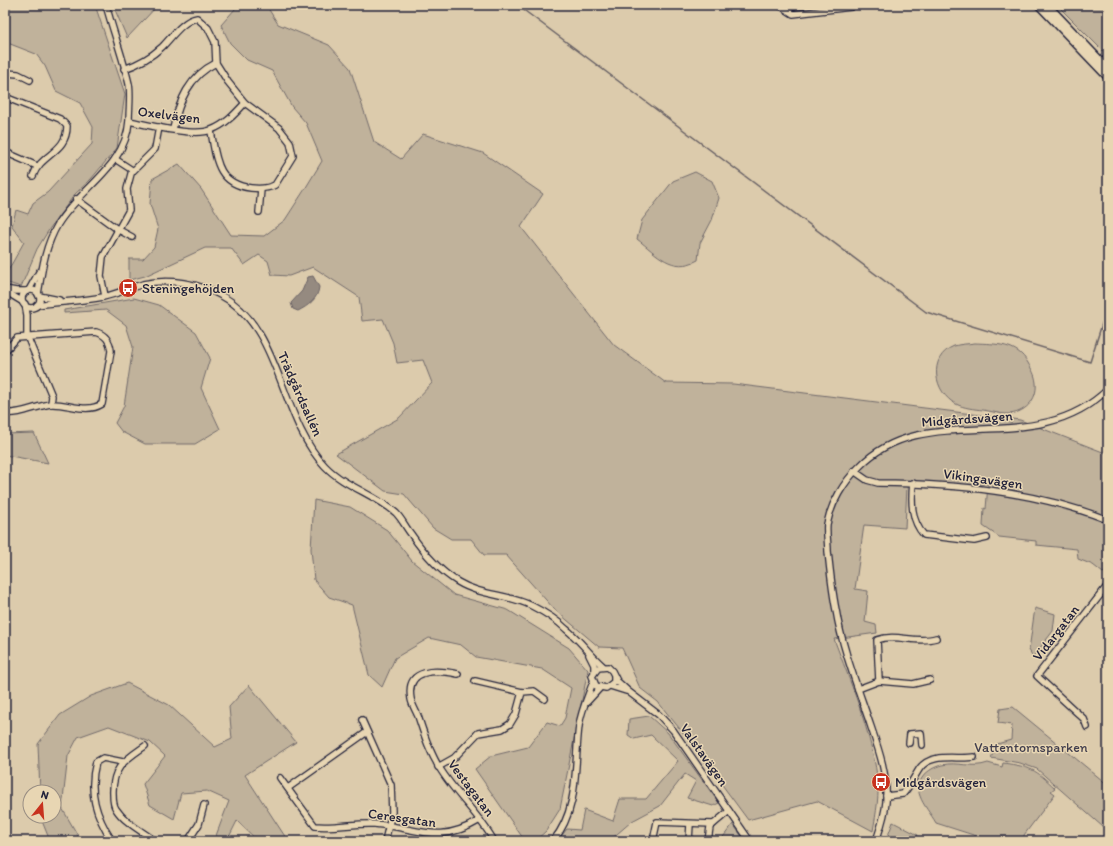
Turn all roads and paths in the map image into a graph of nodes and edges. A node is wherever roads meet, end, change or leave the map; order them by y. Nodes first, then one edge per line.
1 (106, 5) edge
2 (779, 5) edge
3 (1039, 5) edge
4 (1046, 5) edge
5 (851, 7) dead end
6 (216, 63) junction
7 (124, 69) junction
8 (1108, 69) edge
9 (1108, 77) edge
10 (5, 79) edge
11 (30, 80) dead end
12 (5, 97) edge
13 (245, 103) junction
14 (129, 121) junction
15 (159, 127) junction
16 (173, 130) junction
17 (211, 131) junction
18 (5, 152) edge
19 (115, 159) junction
20 (37, 166) junction
21 (132, 172) junction
22 (33, 176) dead end
23 (261, 189) junction
24 (76, 199) junction
25 (260, 212) dead end
26 (117, 229) junction
27 (132, 237) dead end
28 (43, 260) junction
29 (5, 290) edge
30 (28, 291) junction
31 (39, 295) junction
32 (105, 296) junction
33 (68, 301) junction
34 (24, 303) junction
35 (36, 306) junction
36 (28, 326) junction
37 (27, 336) junction
38 (5, 351) edge
39 (1108, 390) edge
40 (51, 404) junction
41 (5, 413) edge
42 (854, 472) junction
43 (912, 483) junction
44 (1108, 520) edge
45 (987, 538) dead end
46 (1108, 586) edge
47 (936, 638) dead end
48 (586, 649) junction
49 (603, 666) junction
50 (594, 671) junction
51 (458, 674) dead end
52 (614, 676) junction
53 (930, 680) dead end
54 (475, 681) dead end
55 (879, 681) junction
56 (593, 682) junction
57 (610, 686) junction
58 (600, 688) junction
59 (858, 689) junction
60 (522, 692) junction
61 (629, 692) junction
62 (545, 699) dead end
63 (586, 704) junction
64 (362, 720) dead end
65 (1087, 727) dead end
66 (367, 732) junction
67 (909, 743) dead end
68 (922, 745) dead end
69 (145, 746) dead end
70 (974, 757) dead end
71 (123, 762) junction
72 (438, 767) junction
73 (280, 778) dead end
74 (288, 788) junction
75 (886, 796) junction
76 (204, 805) dead end
77 (729, 812) junction
78 (480, 820) junction
79 (690, 824) junction
80 (713, 824) junction
81 (389, 826) junction
82 (112, 841) edge
83 (155, 841) edge
84 (188, 841) edge
85 (386, 841) edge
86 (494, 841) edge
87 (553, 841) edge
88 (653, 841) edge
89 (689, 841) edge
90 (708, 841) edge
91 (750, 841) edge
92 (876, 841) edge

1 - 7 street
2 - 5 street
3 - 9 main road
4 - 8 main road
6 - 7 street
6 - 13 street
6 - 16 street
7 - 14 street
10 - 11 street
12 - 20 street
13 - 17 street, Oxelvägen
13 - 23 street
14 - 15 street, Oxelvägen
14 - 19 street
15 - 16 street, Oxelvägen
15 - 21 street
16 - 17 street, Oxelvägen
17 - 23 street
18 - 20 street
19 - 21 street
19 - 24 street
20 - 22 street
21 - 26 street
23 - 25 street
24 - 26 street
24 - 28 street
26 - 27 street
26 - 32 street
28 - 30 street
28 - 31 street
29 - 30 street
29 - 34 street
30 - 31 street
30 - 34 street
31 - 33 street, Trädgårdsallén
31 - 35 street
32 - 33 street, Trädgårdsallén
32 - 48 street, Trädgårdsallén
33 - 35 street, Trädgårdsallén
34 - 35 street
34 - 36 street
35 - 36 street
36 - 37 street
37 - 38 street
37 - 40 street
37 - 40 street
39 - 42 street, Midgårdsvägen
40 - 41 street
42 - 43 street, Vikingavägen
42 - 59 street, Midgårdsvägen
43 - 44 street, Vikingavägen
43 - 45 street
46 - 65 street, Vidargatan
47 - 55 street
48 - 49 street, Trädgårdsallén
48 - 50 street, Trädgårdsallén
49 - 50 street
49 - 52 street, Valstavägen
50 - 56 street
51 - 72 street, Vestagatan
52 - 57 street
52 - 61 street, Valstavägen
53 - 55 street
54 - 60 street
55 - 59 street
56 - 58 street
56 - 63 street
57 - 58 street, Valstavägen
57 - 61 street, Valstavägen
58 - 63 street
59 - 75 street, Midgårdsvägen
60 - 62 street
60 - 72 street
61 - 77 street, Valstavägen
63 - 87 street
64 - 66 street
66 - 74 street
66 - 81 street
67 - 68 street
69 - 71 street
70 - 75 street
71 - 82 street
71 - 83 street
72 - 78 street, Vestagatan
73 - 74 street, Ceresgatan
74 - 81 street, Ceresgatan
75 - 92 street, Midgårdsvägen
76 - 84 street
77 - 80 street
77 - 91 street, Valstavägen
78 - 81 street, Ceresgatan
78 - 86 street, Vestagatan
79 - 80 street
79 - 88 street
79 - 89 street
80 - 90 street
81 - 85 street

